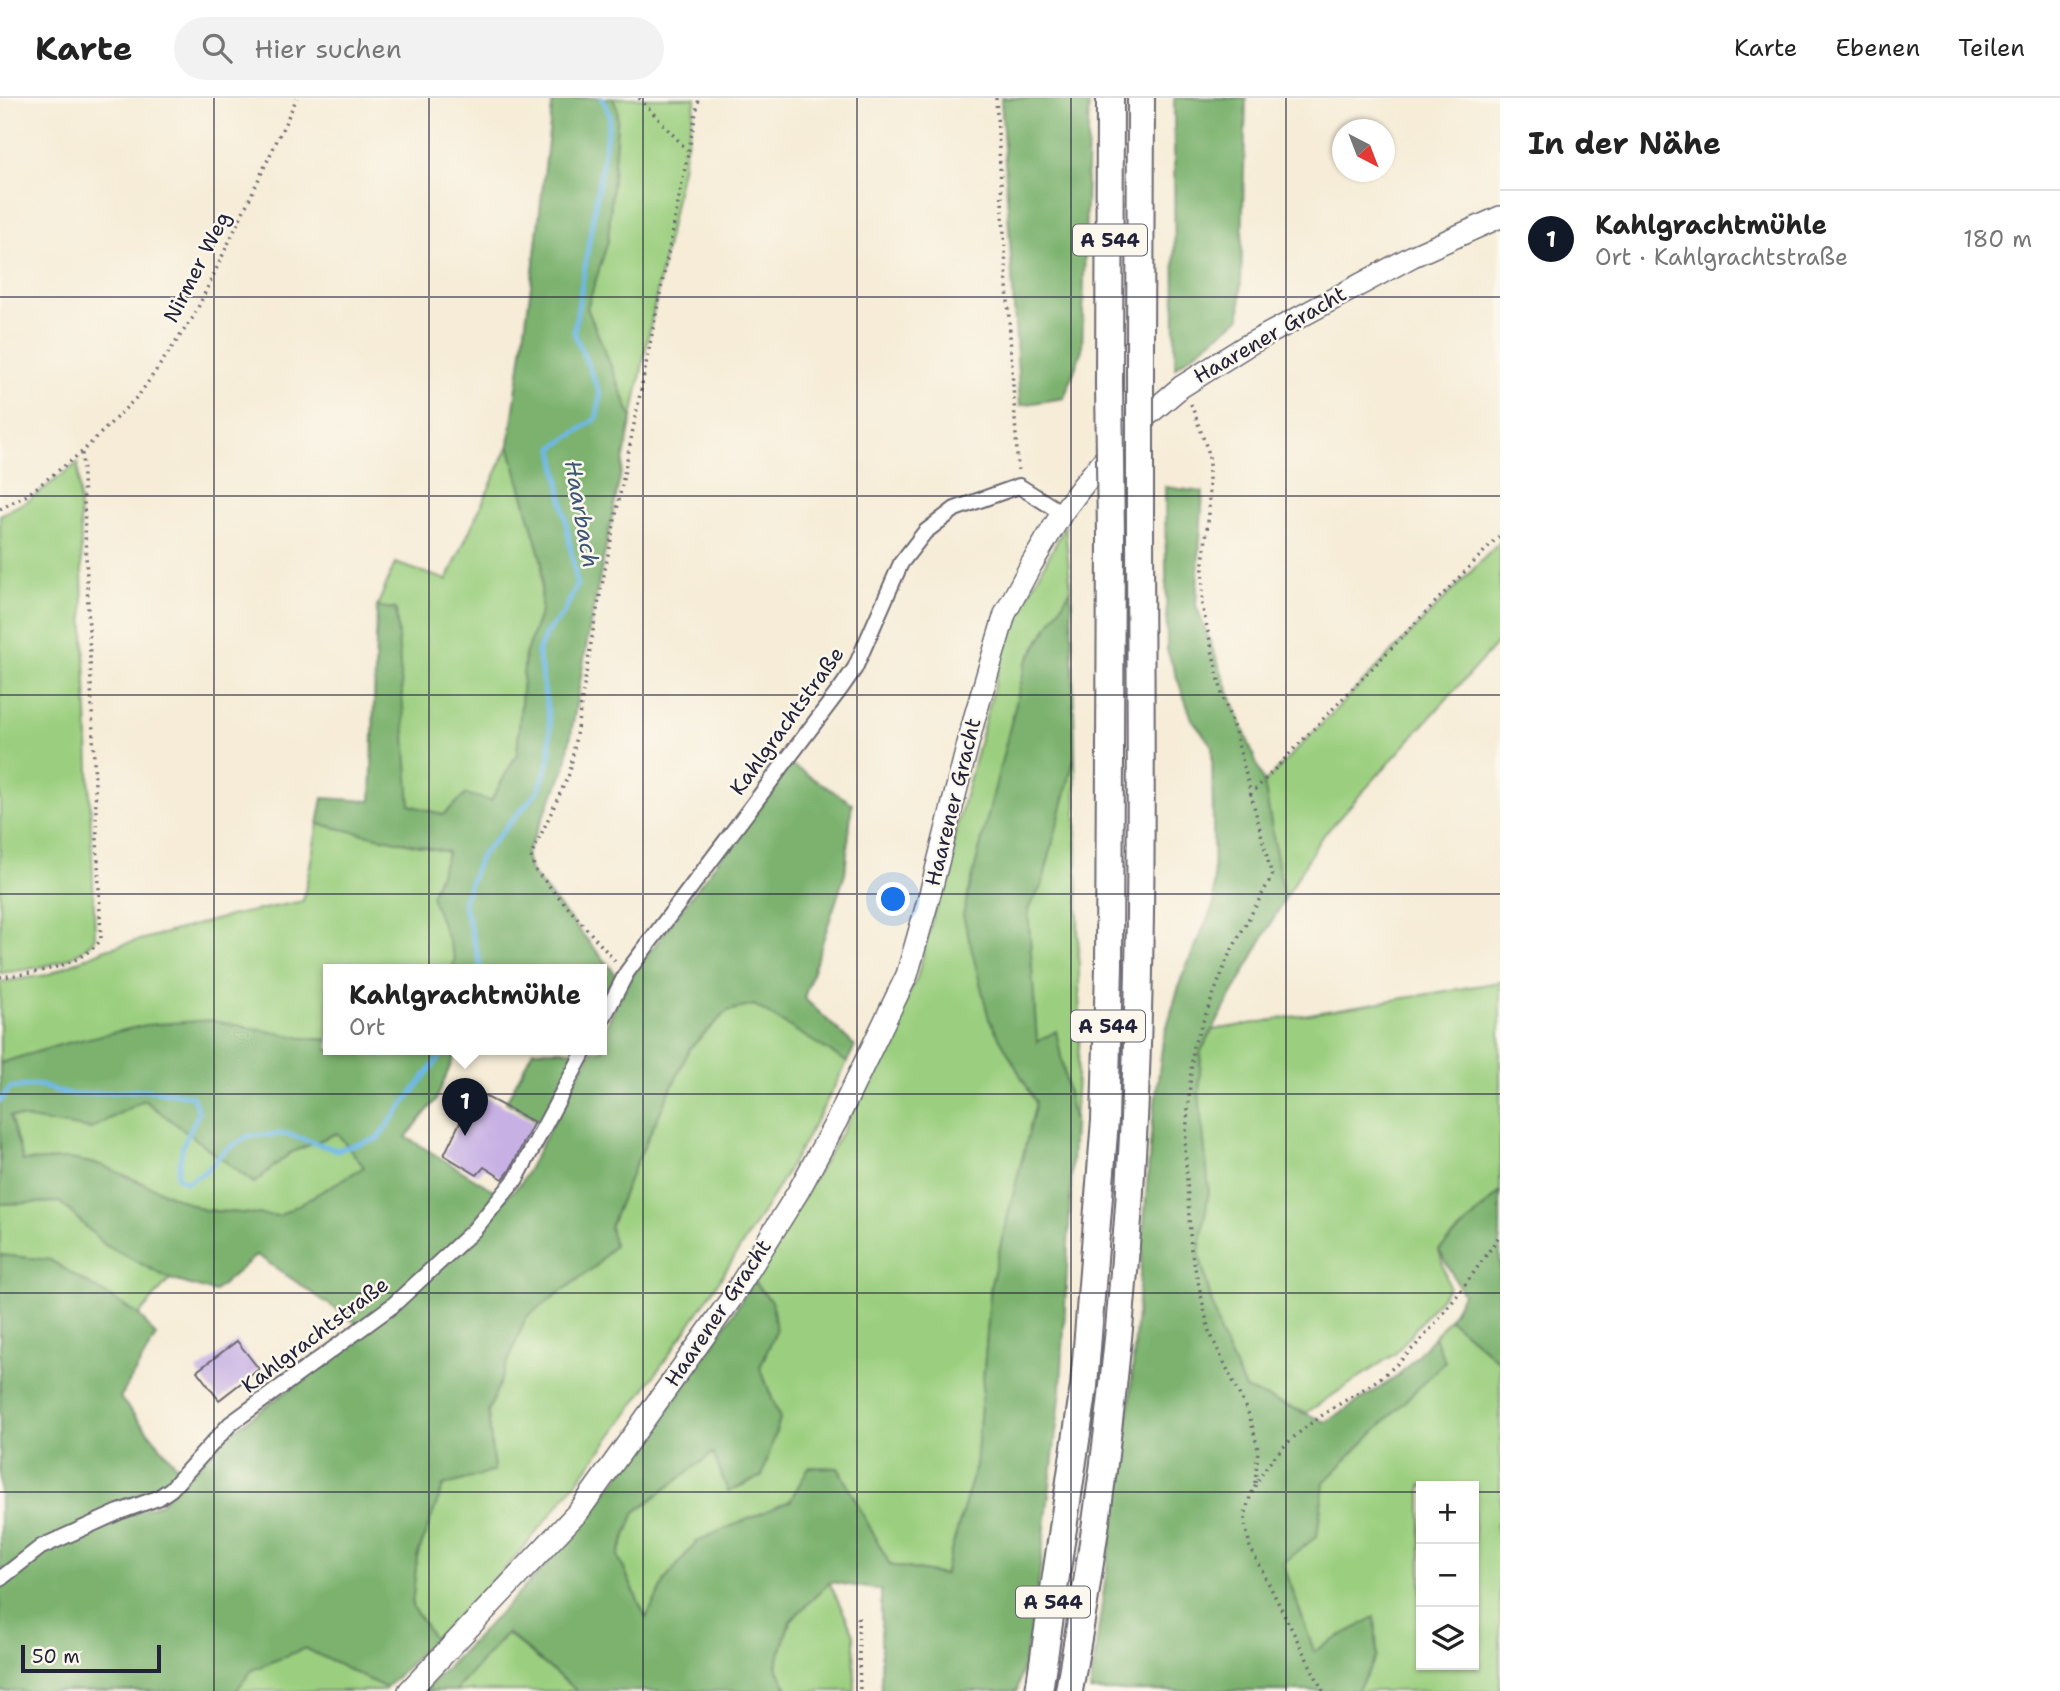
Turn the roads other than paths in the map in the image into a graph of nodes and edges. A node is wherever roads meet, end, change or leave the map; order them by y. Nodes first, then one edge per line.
1 (1110, 98) edge
2 (1141, 98) edge
3 (1500, 217) edge
4 (1062, 513) junction
5 (607, 1009) edge
6 (582, 1055) edge
7 (0, 1579) edge
8 (409, 1691) edge
9 (1039, 1691) edge
10 (1069, 1691) edge

1 - 9 highway, A 544, bridge
2 - 10 highway, A 544, bridge
3 - 4 main road, Haarener Gracht
4 - 5 street, Kahlgrachtstraße
4 - 8 main road, Haarener Gracht
6 - 7 street, Kahlgrachtstraße

